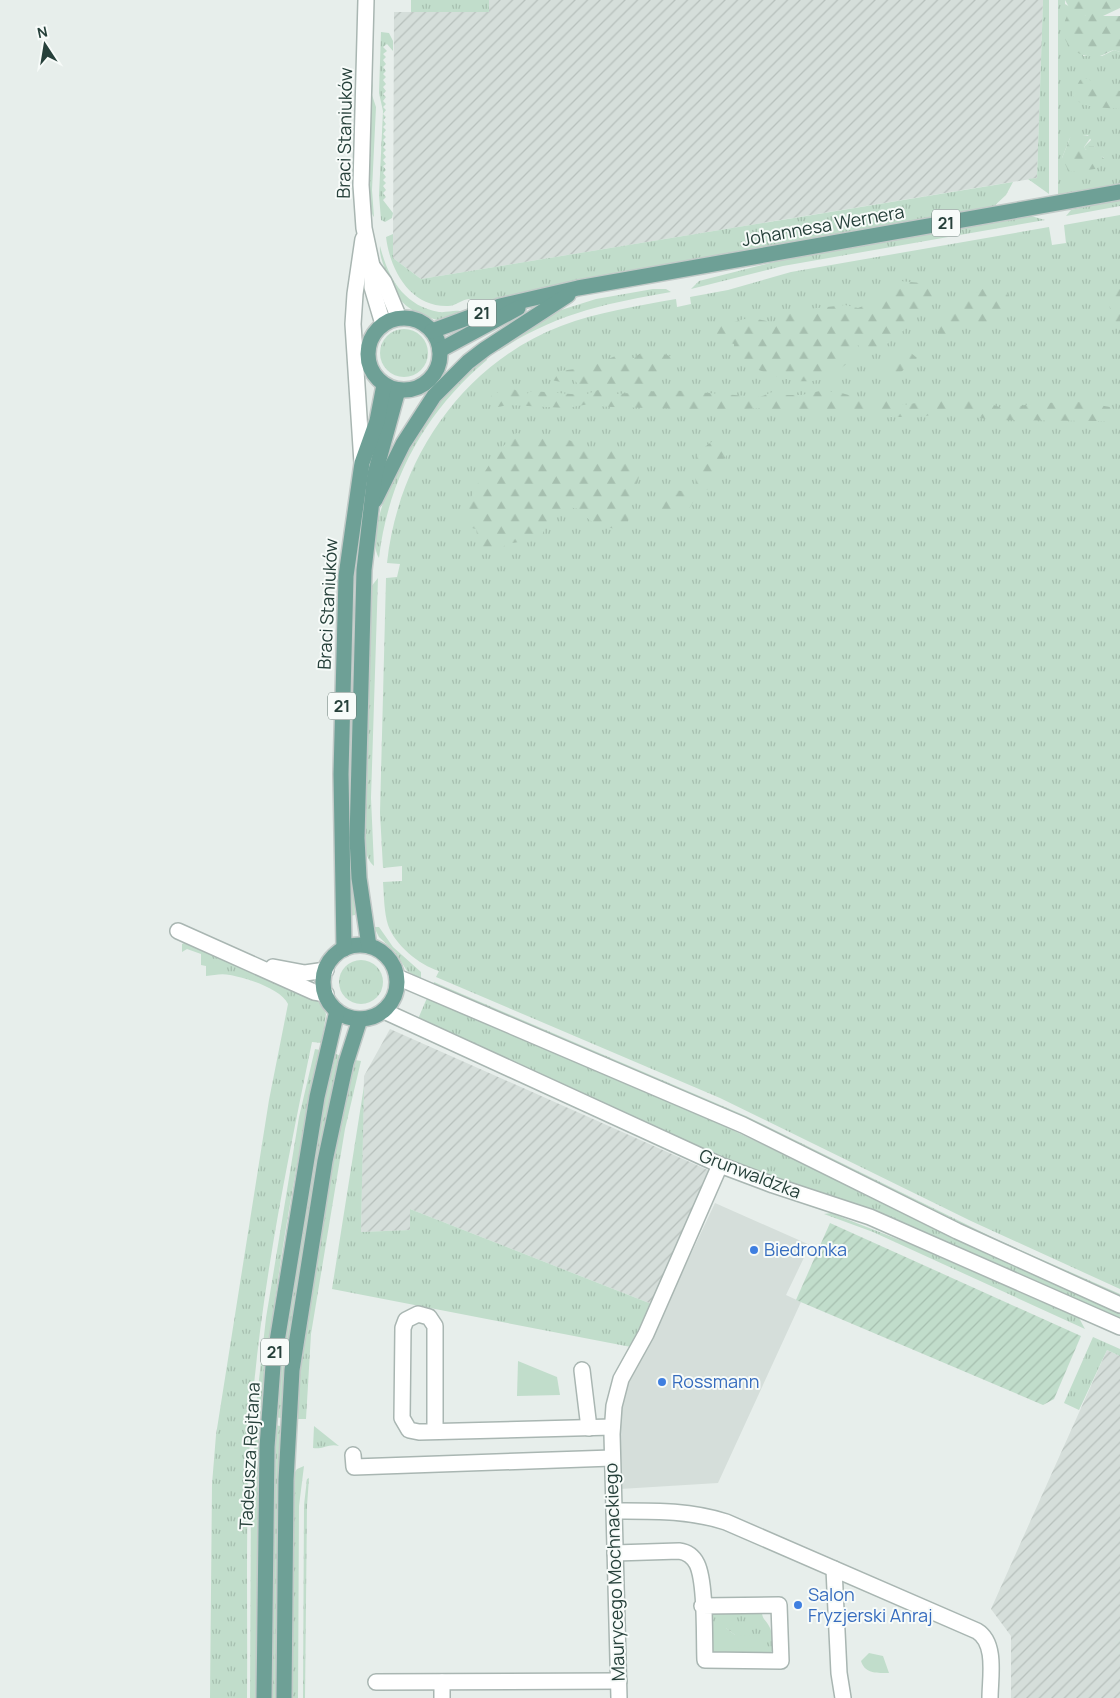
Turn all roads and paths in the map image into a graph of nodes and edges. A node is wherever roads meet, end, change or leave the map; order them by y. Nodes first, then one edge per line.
1 (366, 0) edge
2 (1120, 192) edge
3 (364, 228) junction
4 (372, 266) junction
5 (578, 288) junction
6 (532, 300) junction
7 (400, 318) junction
8 (383, 324) junction
9 (432, 330) junction
10 (440, 350) junction
11 (391, 388) junction
12 (362, 463) junction
13 (374, 503) junction
14 (178, 931) dead end
15 (369, 946) junction
16 (344, 949) junction
17 (248, 963) junction
18 (326, 970) junction
19 (397, 977) junction
20 (326, 994) junction
21 (337, 1011) junction
22 (384, 1011) junction
23 (360, 1019) junction
24 (720, 1165) junction
25 (1120, 1305) edge
26 (1120, 1327) edge
27 (582, 1370) dead end
28 (589, 1428) junction
29 (612, 1428) junction
30 (435, 1432) junction
31 (612, 1452) junction
32 (353, 1455) dead end
33 (614, 1511) junction
34 (615, 1553) junction
35 (834, 1569) junction
36 (702, 1606) junction
37 (618, 1681) junction
38 (376, 1682) dead end
39 (442, 1682) junction
40 (264, 1698) edge
41 (284, 1698) edge
42 (442, 1698) edge
43 (619, 1698) edge
44 (843, 1698) edge
45 (990, 1698) edge

1 - 3 street, Braci Staniuków
2 - 5 main road, Johannesa Wernera / 21
3 - 4 street, Braci Staniuków
3 - 12 street
4 - 7 street, Braci Staniuków
4 - 8 street, Braci Staniuków
5 - 6 main road, Johannesa Wernera / 21
5 - 13 main road, 21
6 - 9 main road, Johannesa Wernera / 21
6 - 10 main road, Johannesa Wernera / 21
7 - 8 main road
7 - 9 main road
8 - 11 main road
9 - 10 main road
10 - 11 main road
11 - 12 main road, Braci Staniuków / 21
11 - 13 main road, Braci Staniuków / 21
12 - 16 main road, Braci Staniuków / 21
13 - 15 main road, Braci Staniuków / 21
14 - 17 street
15 - 16 main road
15 - 19 main road
16 - 18 main road
17 - 18 street
17 - 20 street
18 - 20 main road
19 - 22 main road
19 - 25 street, Grunwaldzka
20 - 21 main road
21 - 23 main road
21 - 40 main road, Tadeusza Rejtana / 21
22 - 23 main road
22 - 24 street, Grunwaldzka
23 - 41 main road, Tadeusza Rejtana / 21
24 - 26 street, Grunwaldzka
24 - 29 street, Maurycego Mochnackiego
27 - 28 street
28 - 29 street
28 - 30 street
29 - 31 street, Maurycego Mochnackiego
30 - 30 street
31 - 32 street
31 - 33 street, Maurycego Mochnackiego
33 - 34 street, Maurycego Mochnackiego
33 - 35 street
34 - 36 street
34 - 37 street, Maurycego Mochnackiego
35 - 44 street
35 - 45 street
36 - 36 street
37 - 39 street
37 - 43 street, Maurycego Mochnackiego
38 - 39 street
39 - 42 street

